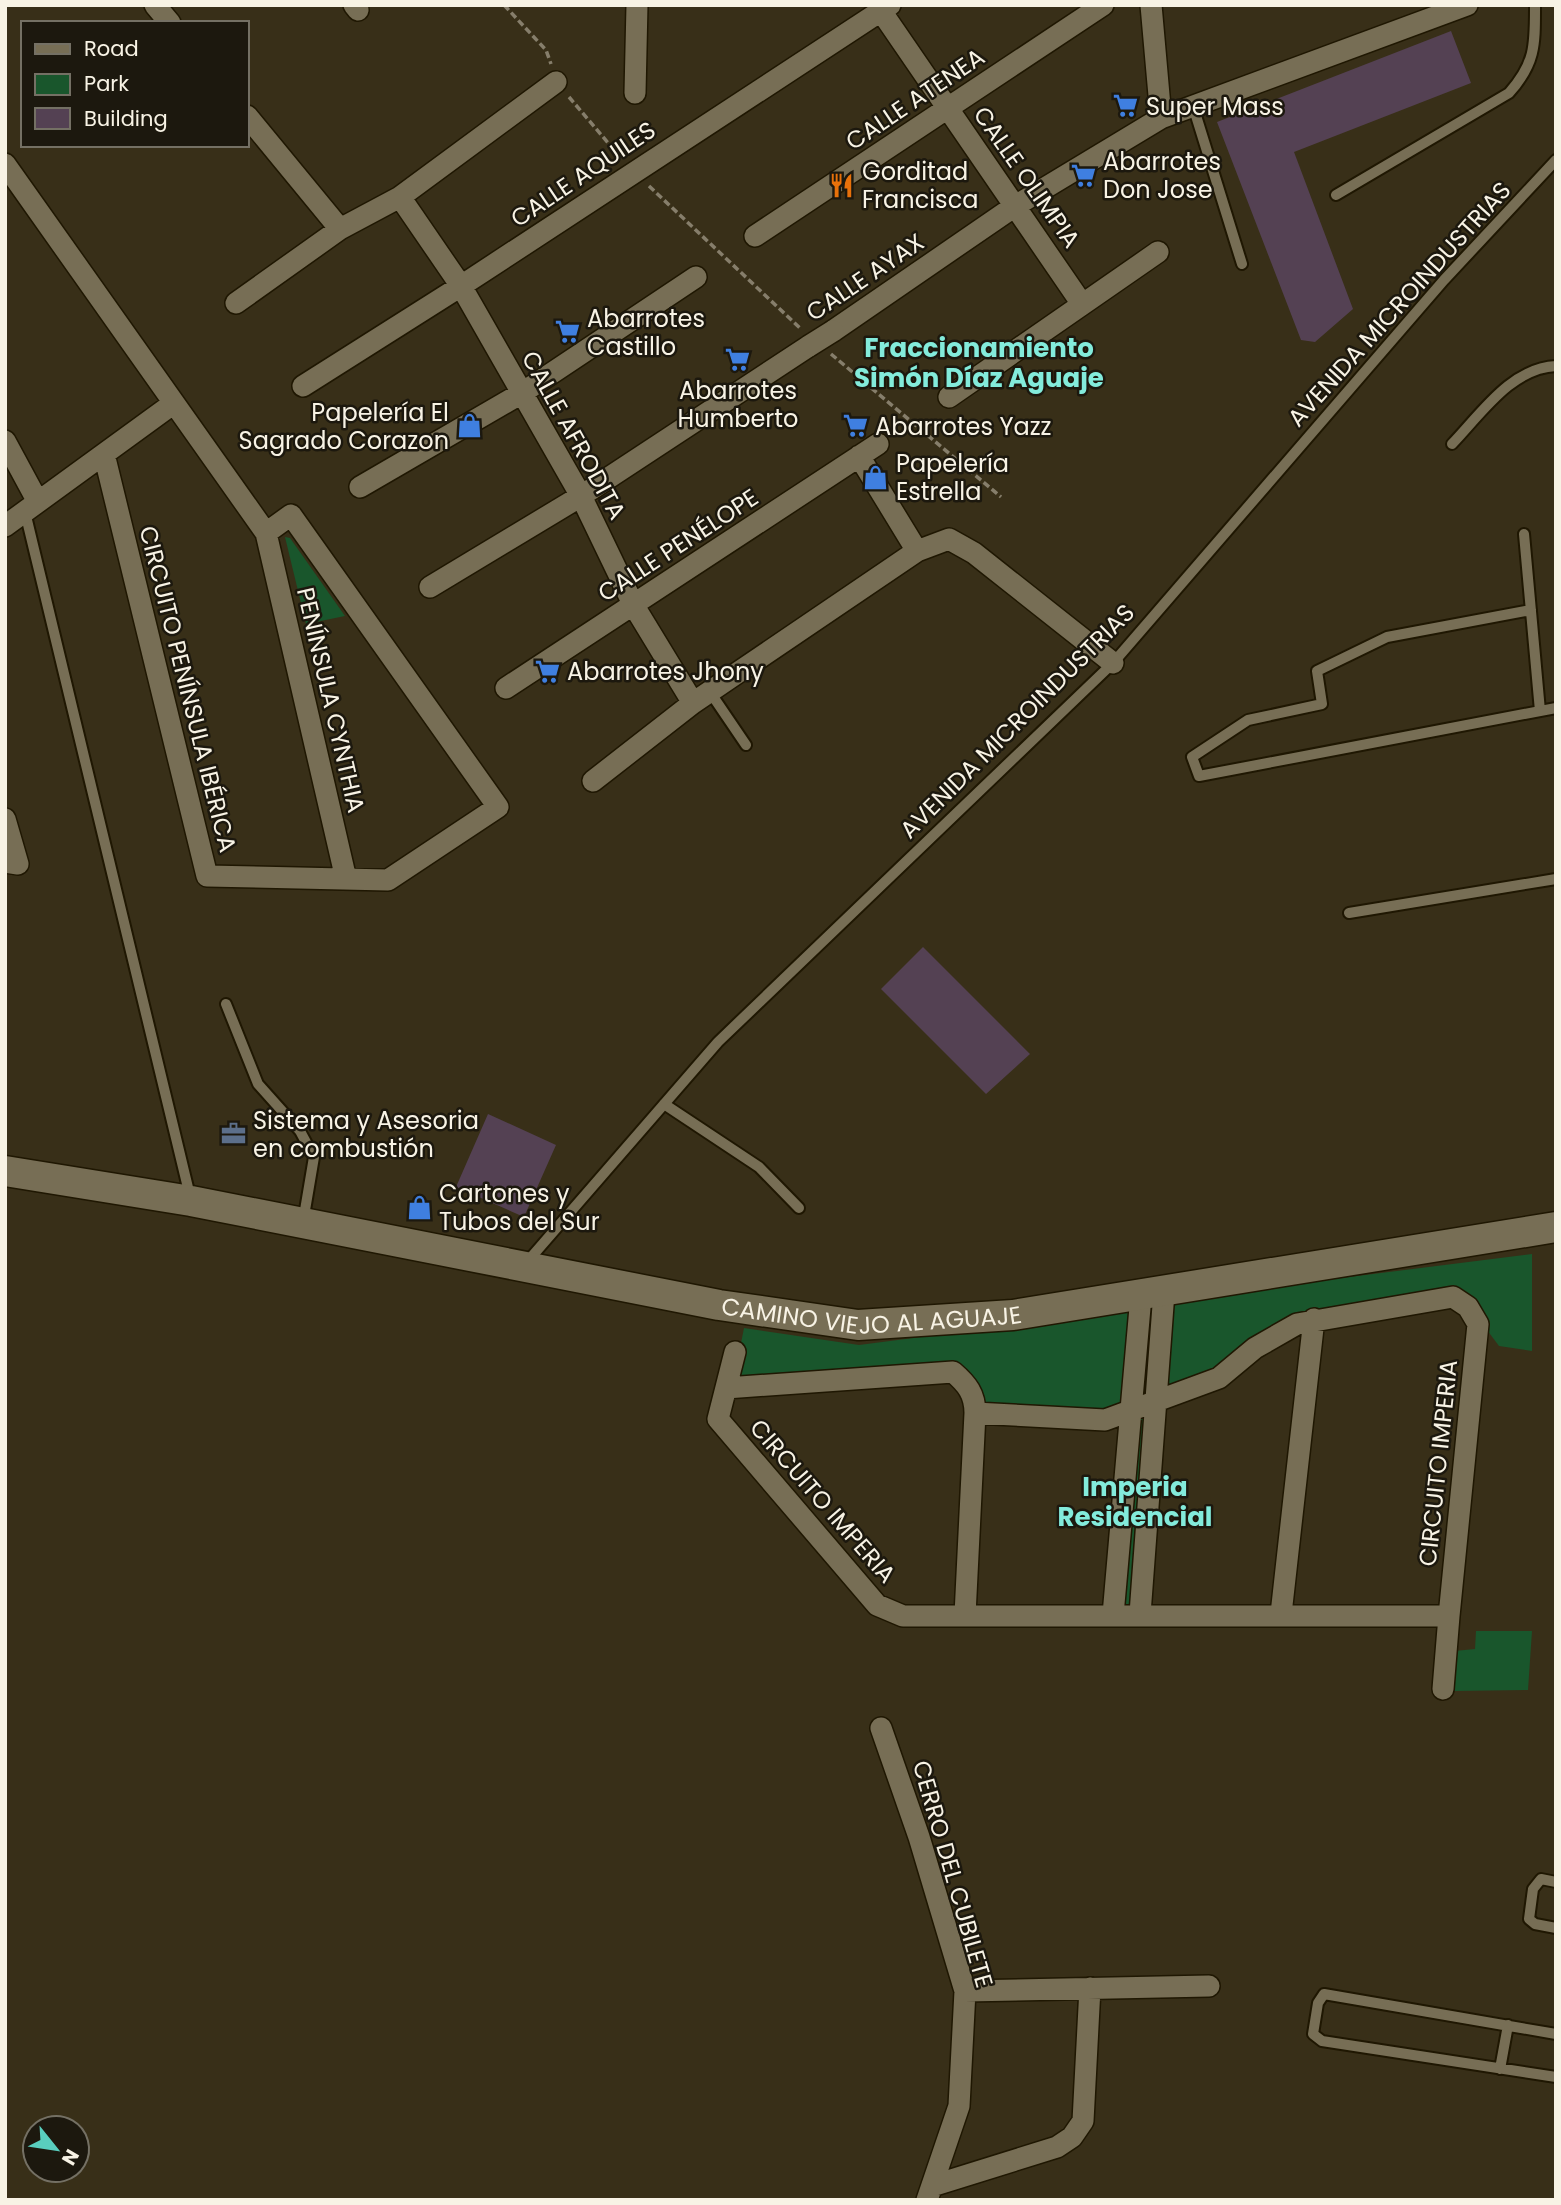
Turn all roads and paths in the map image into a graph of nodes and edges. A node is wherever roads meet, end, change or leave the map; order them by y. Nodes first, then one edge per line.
1 (155, 5) edge
2 (504, 5) edge
3 (637, 5) edge
4 (1103, 5) edge
5 (1151, 5) edge
6 (1467, 5) edge
7 (1535, 5) edge
8 (885, 8) edge
9 (168, 21) edge
10 (556, 82) junction
11 (635, 93) dead end
12 (1193, 106) junction
13 (947, 108) junction
14 (248, 117) edge
15 (1161, 118) junction
16 (1556, 160) edge
17 (5, 164) edge
18 (633, 172) junction
19 (1336, 195) dead end
20 (400, 197) junction
21 (1015, 206) junction
22 (340, 229) junction
23 (755, 236) dead end
24 (1158, 252) dead end
25 (1242, 264) dead end
26 (696, 277) dead end
27 (461, 286) junction
28 (236, 303) dead end
29 (1082, 304) junction
30 (1556, 366) edge
31 (303, 386) dead end
32 (522, 393) junction
33 (949, 397) dead end
34 (174, 403) junction
35 (5, 441) edge
36 (878, 444) dead end
37 (1452, 444) dead end
38 (104, 454) junction
39 (859, 456) junction
40 (360, 488) dead end
41 (581, 496) junction
42 (32, 507) junction
43 (5, 526) edge
44 (266, 533) junction
45 (1524, 534) dead end
46 (917, 551) junction
47 (430, 587) dead end
48 (634, 606) junction
49 (1531, 610) junction
50 (1112, 663) junction
51 (506, 688) dead end
52 (701, 697) junction
53 (1556, 708) edge
54 (1540, 711) junction
55 (746, 745) dead end
56 (593, 781) dead end
57 (5, 818) edge
58 (5, 862) edge
59 (346, 879) junction
60 (1556, 879) edge
61 (1349, 913) dead end
62 (226, 1004) dead end
63 (664, 1104) junction
64 (5, 1171) edge
65 (191, 1201) junction
66 (799, 1208) dead end
67 (303, 1225) junction
68 (1556, 1227) edge
69 (522, 1268) junction
70 (1148, 1304) junction
71 (1314, 1319) junction
72 (735, 1352) dead end
73 (726, 1388) junction
74 (1157, 1399) junction
75 (1129, 1412) junction
76 (975, 1413) junction
77 (1140, 1614) junction
78 (1281, 1614) junction
79 (965, 1615) junction
80 (1113, 1615) junction
81 (1449, 1616) junction
82 (1443, 1689) dead end
83 (881, 1728) dead end
84 (1556, 1882) edge
85 (1556, 1928) edge
86 (1209, 1986) dead end
87 (1090, 1988) junction
88 (965, 1991) junction
89 (1508, 2025) junction
90 (1556, 2034) edge
91 (1500, 2069) junction
92 (1556, 2077) edge
93 (929, 2193) edge

1 - 9 street
2 - 10 path
3 - 11 street
4 - 13 street, CALLE ATENEA
5 - 15 street
6 - 12 street, CALLE AYAX
7 - 19 lane
8 - 13 street, CALLE OLIMPIA
8 - 18 street, CALLE AQUILES
10 - 18 path
10 - 20 street
12 - 15 street, CALLE AYAX
12 - 25 lane
13 - 21 street, CALLE OLIMPIA
13 - 23 street, CALLE ATENEA
14 - 22 street
15 - 21 street, CALLE AYAX
16 - 50 lane, AVENIDA MICROINDUSTRIAS
17 - 34 street
18 - 27 street, CALLE AQUILES
20 - 22 street
20 - 27 street, CALLE AFRODITA
21 - 29 street, CALLE OLIMPIA
21 - 41 street, CALLE AYAX, bridge
22 - 28 street
24 - 29 street
26 - 32 street
27 - 31 street, CALLE AQUILES
27 - 32 street, CALLE AFRODITA
29 - 33 street
30 - 37 lane
32 - 40 street
32 - 41 street, CALLE AFRODITA
34 - 38 street
34 - 44 street
35 - 42 street
36 - 39 street, CALLE PENÉLOPE
38 - 42 street
38 - 59 street, CIRCUITO PENÍNSULA IBÉRICA
39 - 46 street
39 - 48 street, CALLE PENÉLOPE
41 - 47 street, CALLE AYAX
41 - 48 street, CALLE AFRODITA
42 - 43 street
42 - 65 lane
44 - 59 street, PENÍNSULA CYNTHIA
44 - 59 street, CIRCUITO PENÍNSULA IBÉRICA
45 - 49 lane
46 - 50 street
46 - 52 street
48 - 51 street, CALLE PENÉLOPE
48 - 52 street, CALLE AFRODITA
49 - 54 lane
49 - 54 lane
50 - 63 lane, AVENIDA MICROINDUSTRIAS
52 - 55 lane
52 - 56 street
53 - 54 lane
57 - 58 street
60 - 61 lane
62 - 67 lane
63 - 66 lane
63 - 69 lane, AVENIDA MICROINDUSTRIAS
64 - 65 street, CAMINO VIEJO AL AGUAJE
65 - 67 street, CAMINO VIEJO AL AGUAJE
67 - 69 street, CAMINO VIEJO AL AGUAJE
68 - 70 street, CAMINO VIEJO AL AGUAJE
69 - 70 street, CAMINO VIEJO AL AGUAJE
70 - 74 street
70 - 75 street
71 - 74 street, CIRCUITO IMPERIA
71 - 78 street
71 - 81 street, CIRCUITO IMPERIA
72 - 73 street, CIRCUITO IMPERIA
73 - 76 street, CIRCUITO IMPERIA
73 - 79 street, CIRCUITO IMPERIA
74 - 75 street, CIRCUITO IMPERIA
74 - 77 street
75 - 76 street, CIRCUITO IMPERIA
75 - 80 street
76 - 79 street, CIRCUITO IMPERIA
77 - 78 street, CIRCUITO IMPERIA
77 - 80 street, CIRCUITO IMPERIA
78 - 81 street, CIRCUITO IMPERIA
79 - 80 street, CIRCUITO IMPERIA
81 - 82 street
83 - 88 street, CERRO DEL CUBILETE
84 - 85 lane
86 - 87 street
87 - 88 street
87 - 93 street
88 - 93 street, CERRO DEL CUBILETE
89 - 90 lane
89 - 91 lane
89 - 91 lane
91 - 92 lane

